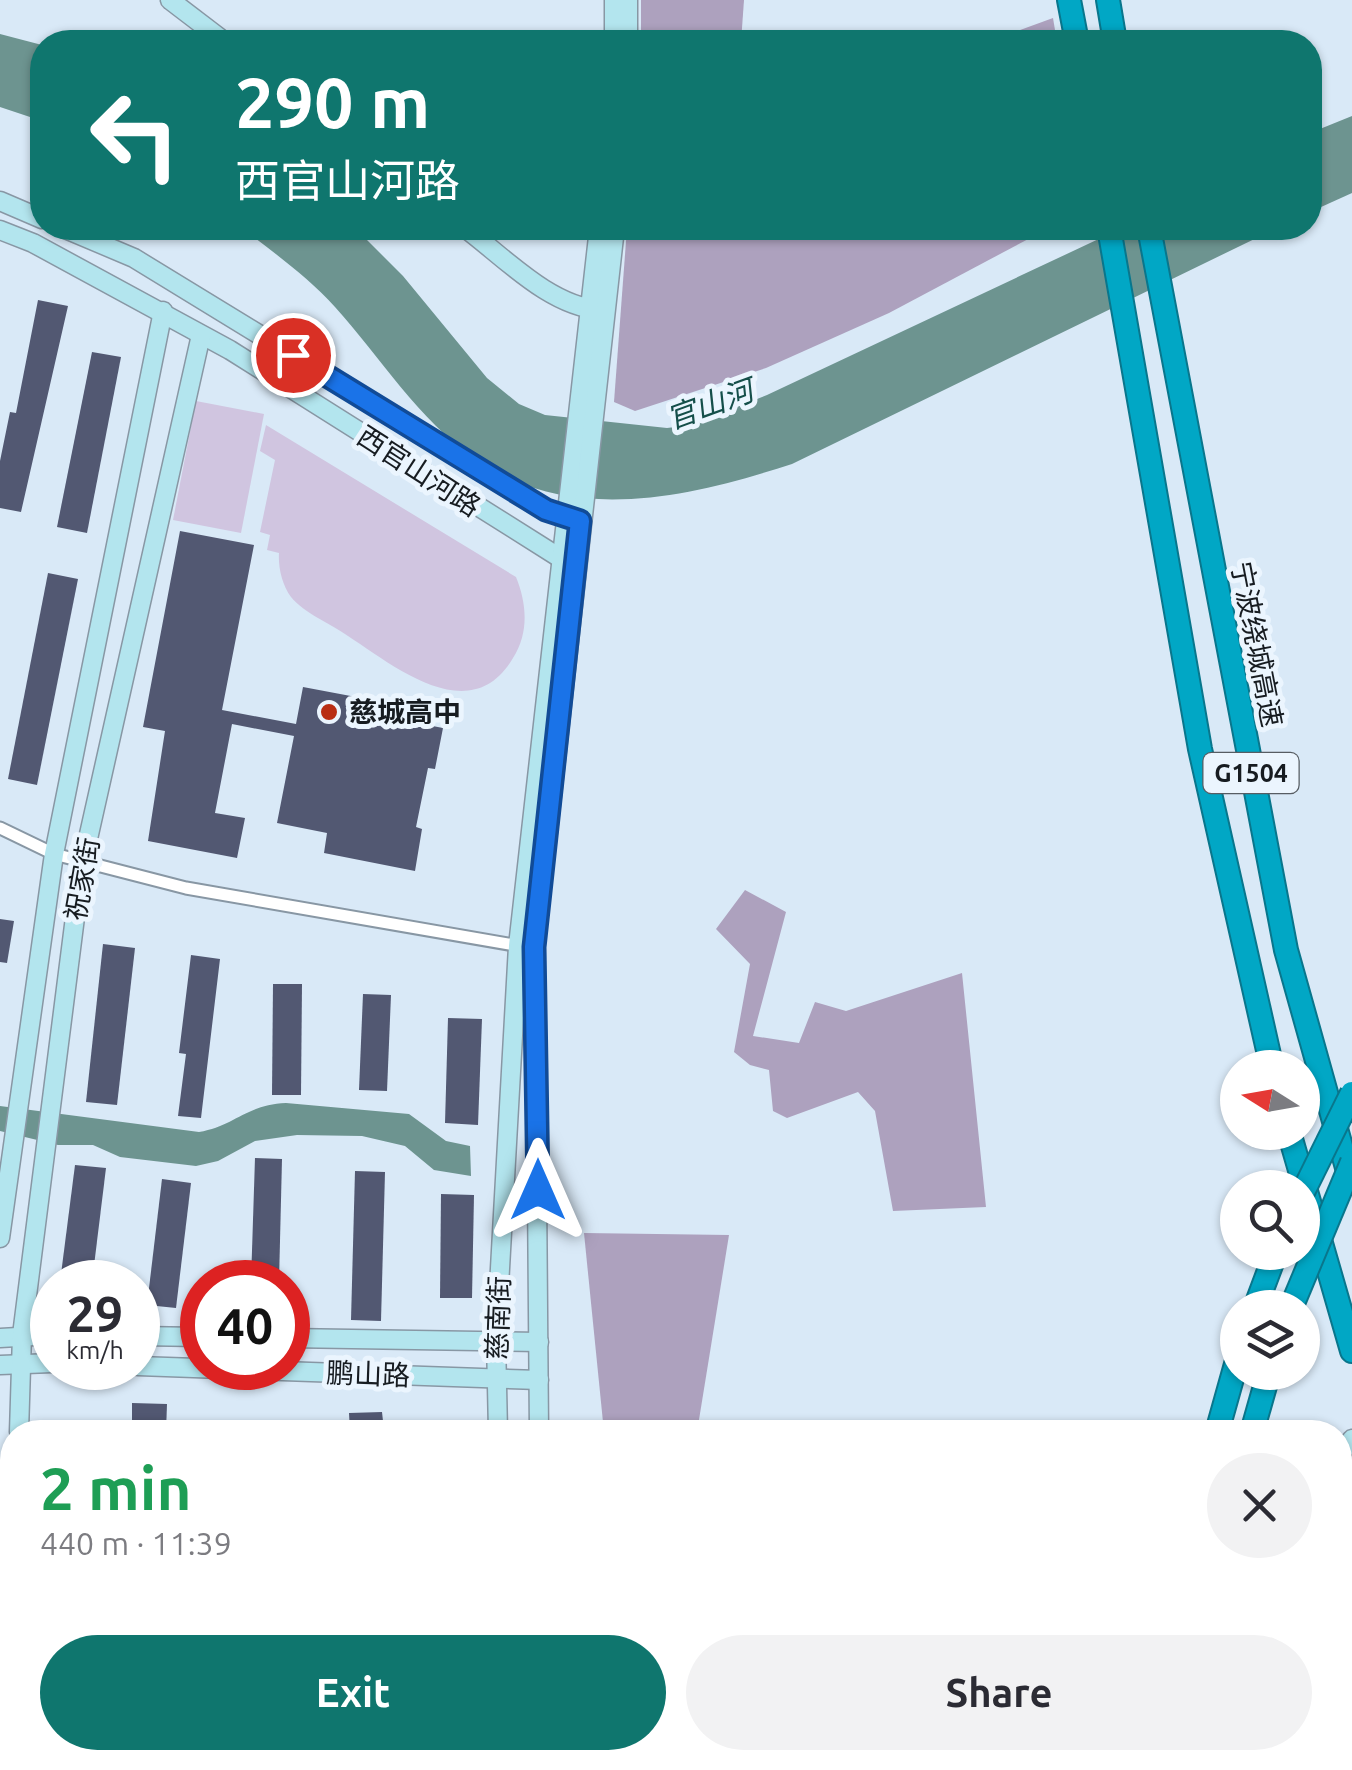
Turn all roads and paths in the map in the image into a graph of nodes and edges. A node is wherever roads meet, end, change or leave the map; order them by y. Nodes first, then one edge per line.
1 (170, 0) edge
2 (614, 0) edge
3 (628, 0) edge
4 (1069, 0) edge
5 (1108, 0) edge
6 (209, 30) edge
7 (614, 30) edge
8 (628, 30) edge
9 (1074, 30) edge
10 (1114, 30) edge
11 (0, 201) edge
12 (30, 214) edge
13 (0, 230) edge
14 (91, 240) edge
15 (481, 240) edge
16 (599, 240) edge
17 (613, 240) edge
18 (1111, 240) edge
19 (1150, 240) edge
20 (598, 310) junction
21 (163, 311) junction
22 (201, 334) junction
23 (573, 518) junction
24 (568, 563) junction
25 (0, 828) edge
26 (54, 854) junction
27 (83, 862) junction
28 (526, 947) junction
29 (1268, 1050) edge
30 (1352, 1093) edge
31 (1294, 1150) edge
32 (1352, 1162) edge
33 (1314, 1170) edge
34 (1352, 1185) edge
35 (0, 1238) edge
36 (1298, 1290) edge
37 (22, 1335) junction
38 (30, 1335) edge
39 (0, 1338) edge
40 (310, 1338) edge
41 (496, 1340) junction
42 (539, 1342) junction
43 (1352, 1351) edge
44 (9, 1364) edge
45 (160, 1367) edge
46 (496, 1378) junction
47 (539, 1380) junction
48 (1229, 1390) edge
49 (1264, 1390) edge
50 (16, 1420) edge
51 (498, 1420) edge
52 (539, 1420) edge
53 (1220, 1420) edge
54 (1255, 1420) edge

1 - 6 street
2 - 7 street
3 - 8 street
4 - 9 highway
5 - 10 highway
11 - 12 street
13 - 21 street, 西官山河路
14 - 23 street, 西官山河路
15 - 20 street
16 - 20 street
17 - 20 street
18 - 29 highway, G1504
19 - 34 highway, 宁波绕城高速 / G1504
20 - 23 street, 慈南街
21 - 22 street, 西官山河路
21 - 26 street, 祝家街
22 - 24 street, 西官山河路
22 - 27 street, 祝家街
23 - 24 street, 慈南街
24 - 28 street, 慈南街
25 - 26 street
26 - 27 street
26 - 35 street, 祝家街
27 - 28 street
27 - 37 street, 祝家街
28 - 41 street, 慈南街
28 - 42 street, 慈南街
30 - 33 highway, bridge
31 - 43 highway
32 - 36 highway, bridge
37 - 38 street
37 - 39 street
37 - 44 street, 祝家街
40 - 41 street, 鹏山路
41 - 42 street, 鹏山路
41 - 46 street, 慈南街
42 - 47 street, 慈南街
44 - 50 street, 祝家街
45 - 46 street, 鹏山路
46 - 47 street, 鹏山路
46 - 51 street, 慈南街
47 - 52 street, 慈南街
48 - 53 highway
49 - 54 highway

